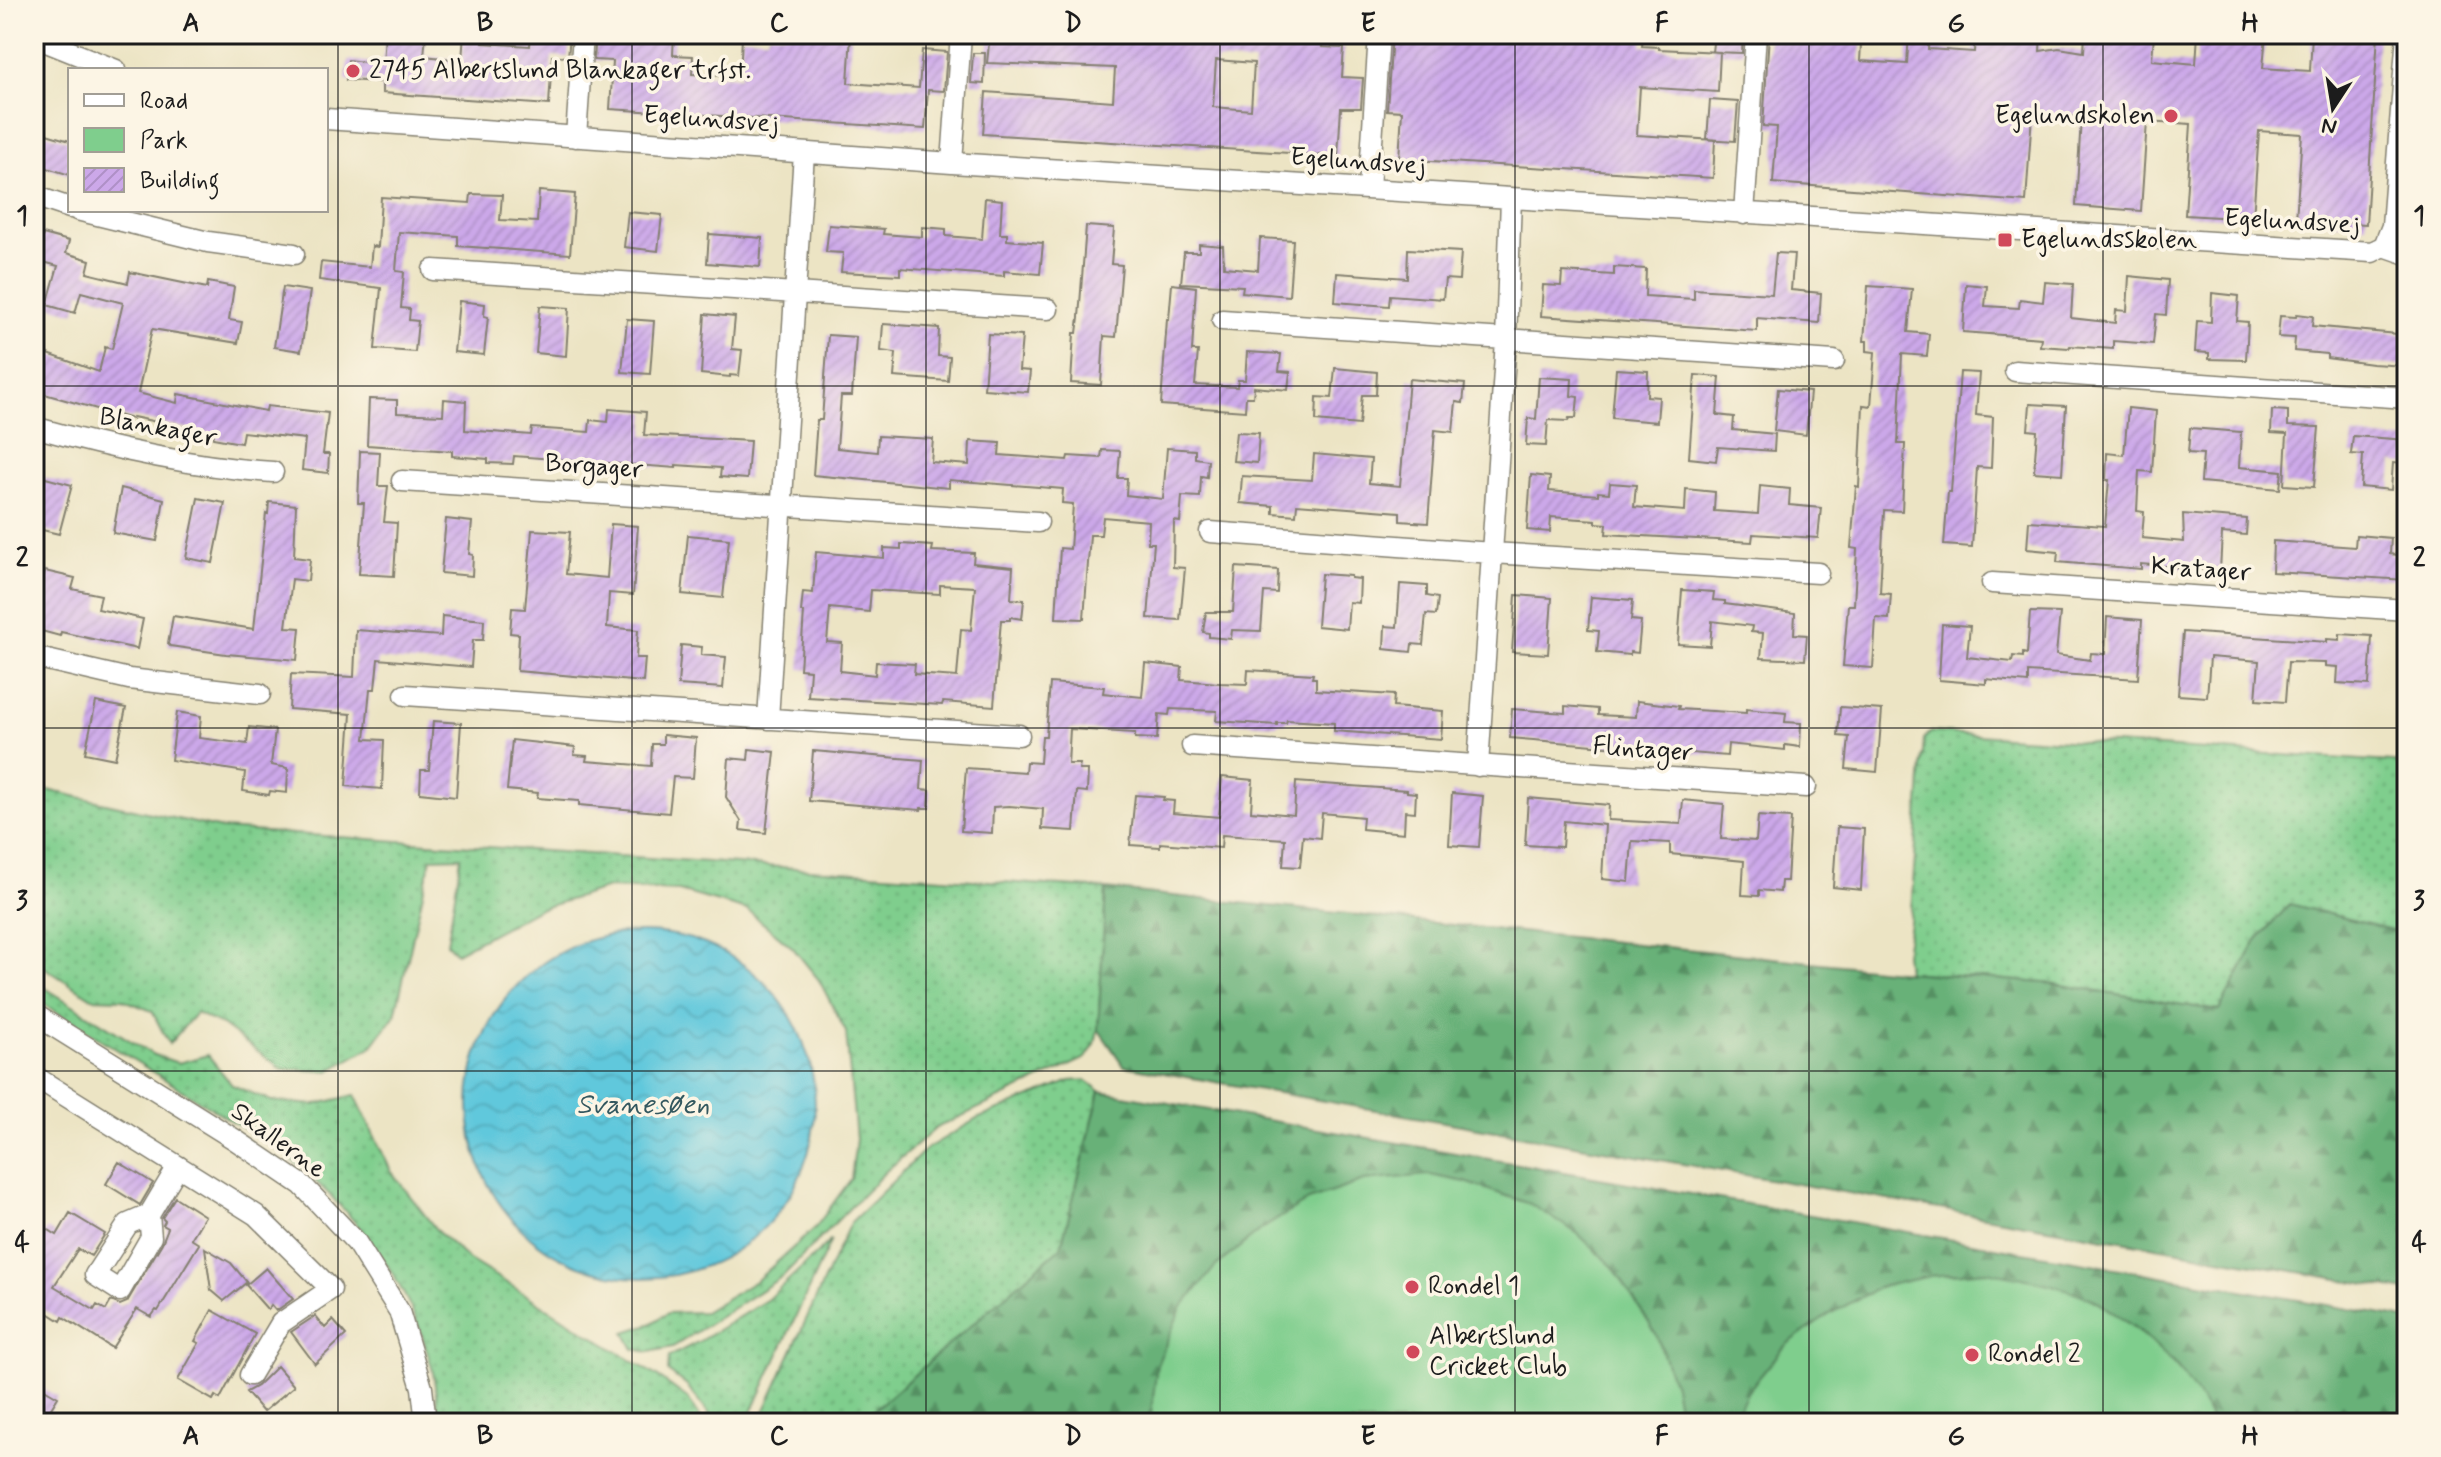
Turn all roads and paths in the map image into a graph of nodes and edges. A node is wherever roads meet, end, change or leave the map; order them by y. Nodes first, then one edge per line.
1 (583, 34) edge
2 (961, 34) edge
3 (1379, 34) edge
4 (1756, 34) edge
5 (2407, 34) edge
6 (36, 44) edge
7 (110, 68) edge
8 (328, 119) edge
9 (576, 137) junction
10 (804, 153) junction
11 (952, 163) junction
12 (1369, 189) junction
13 (34, 196) edge
14 (1511, 198) junction
15 (68, 207) edge
16 (85, 212) edge
17 (1744, 214) junction
18 (2384, 246) junction
19 (294, 254) dead end
20 (2407, 254) edge
21 (433, 270) dead end
22 (795, 293) junction
23 (1048, 309) dead end
24 (1222, 320) dead end
25 (1506, 340) junction
26 (1834, 361) dead end
27 (2015, 371) dead end
28 (2407, 398) edge
29 (34, 427) edge
30 (273, 472) dead end
31 (402, 481) dead end
32 (782, 506) junction
33 (1038, 522) dead end
34 (1210, 532) dead end
35 (1492, 553) junction
36 (1818, 573) dead end
37 (1992, 583) dead end
38 (2407, 610) edge
39 (34, 657) edge
40 (260, 694) dead end
41 (405, 695) dead end
42 (768, 719) junction
43 (1019, 735) dead end
44 (1192, 746) dead end
45 (1478, 766) junction
46 (1806, 787) dead end
47 (34, 1014) edge
48 (34, 1076) edge
49 (178, 1166) junction
50 (149, 1215) dead end
51 (250, 1375) dead end
52 (426, 1423) edge

1 - 9 street
2 - 11 street
3 - 12 street
4 - 17 street
5 - 18 street, Egelundsvej
6 - 7 street
8 - 9 street, Egelundsvej
9 - 10 street, Egelundsvej
10 - 11 street, Egelundsvej
10 - 22 street
11 - 12 street, Egelundsvej
12 - 14 street, Egelundsvej
13 - 15 street
14 - 17 street, Egelundsvej
14 - 25 street
16 - 19 street
17 - 18 street, Egelundsvej
18 - 20 street, Egelundsvej
21 - 22 street
22 - 23 street
22 - 32 street
24 - 25 street
25 - 26 street
25 - 35 street
27 - 28 street
29 - 30 street, Blankager
31 - 32 street, Borgager
32 - 33 street, Borgager
32 - 42 street
34 - 35 street
35 - 36 street
35 - 45 street
37 - 38 street, Kratager
39 - 40 street
41 - 42 street
42 - 43 street
44 - 45 street, Flintager
45 - 46 street, Flintager
47 - 52 street, Skallerne
48 - 49 street
49 - 50 street
49 - 51 street

